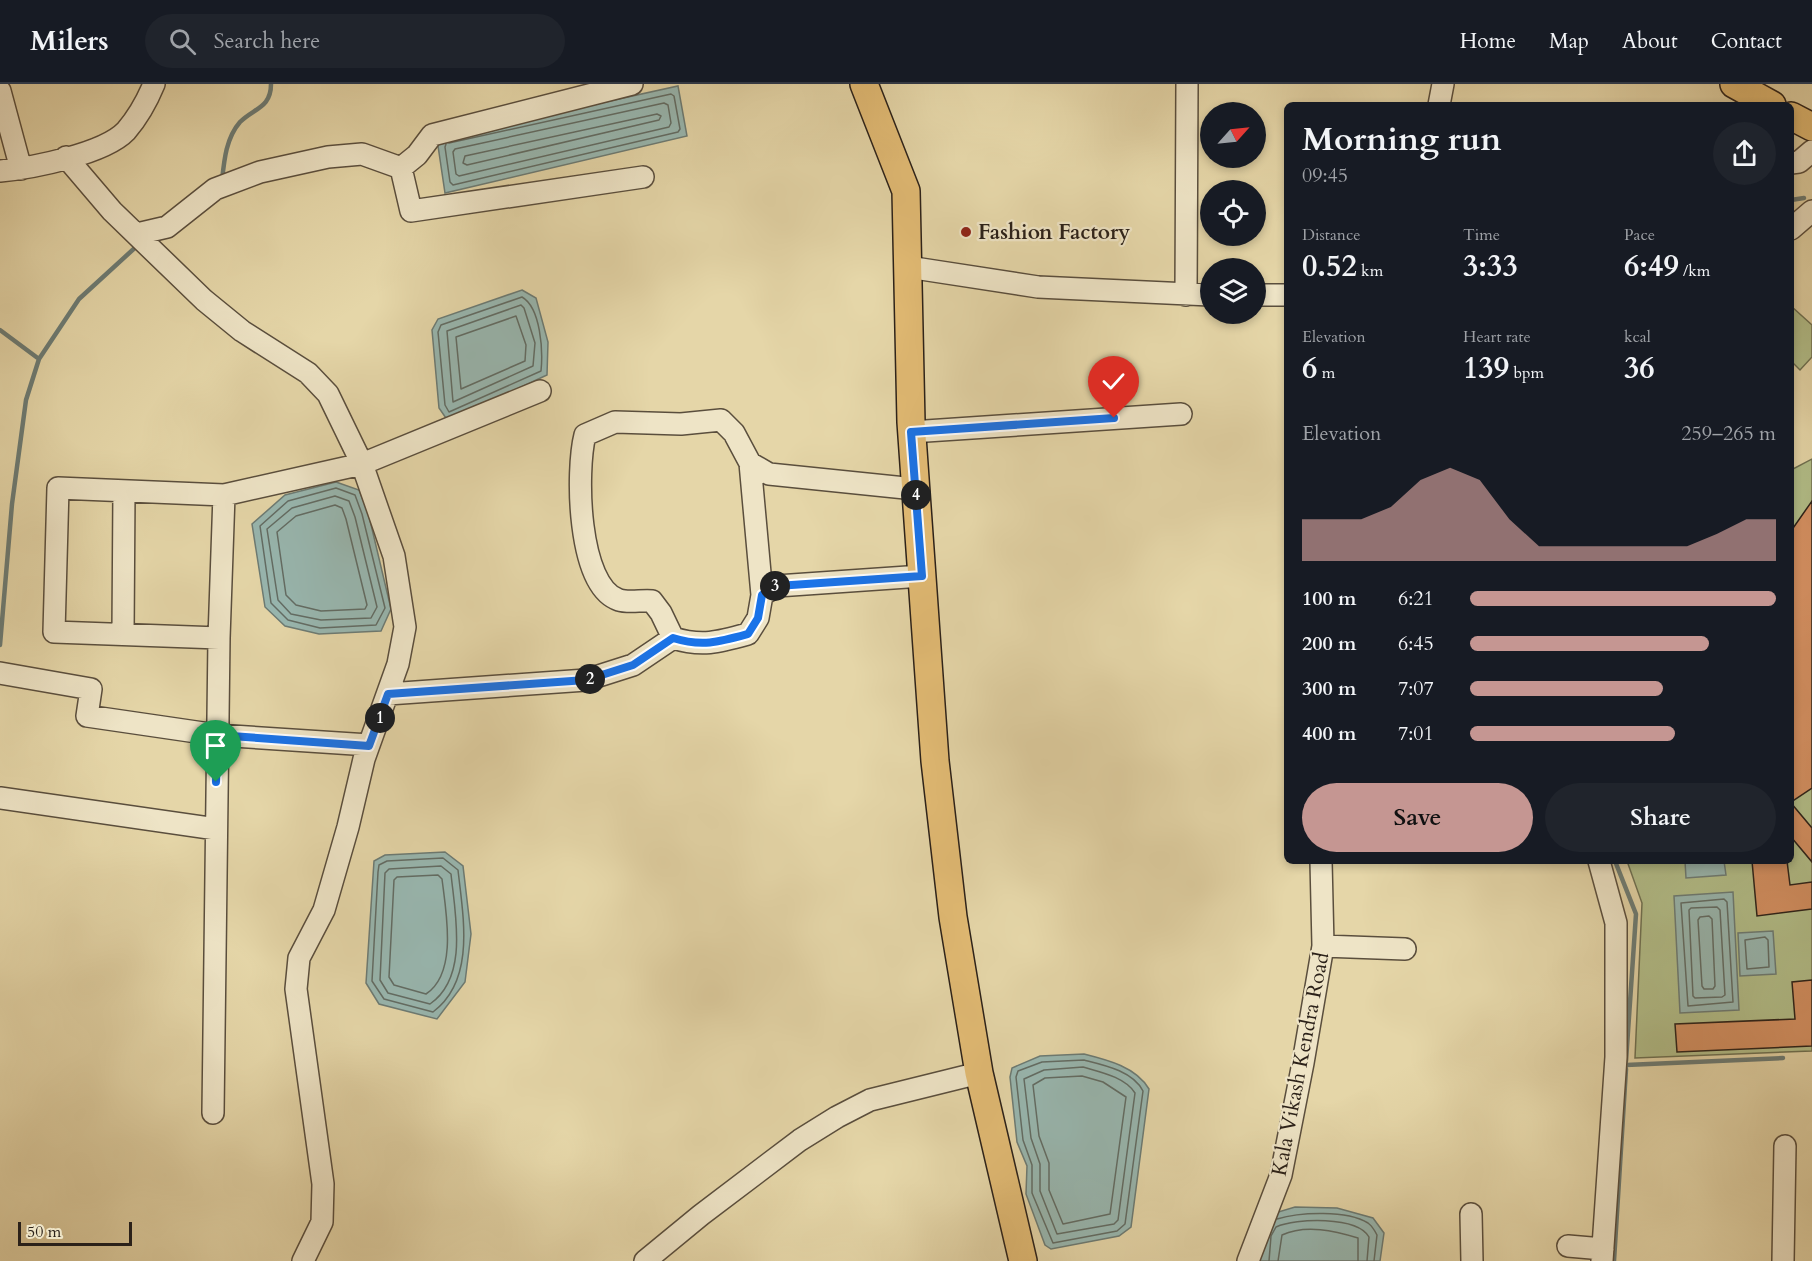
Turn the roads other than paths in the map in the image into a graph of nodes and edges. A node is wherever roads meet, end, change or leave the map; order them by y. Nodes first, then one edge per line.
1 (154, 84) edge
2 (632, 84) edge
3 (864, 84) edge
4 (1187, 84) edge
5 (1443, 84) edge
6 (1734, 84) edge
7 (0, 91) edge
8 (1439, 102) edge
9 (1767, 102) edge
10 (1794, 118) edge
11 (1812, 127) edge
12 (1812, 151) edge
13 (66, 157) junction
14 (1794, 163) edge
15 (401, 168) junction
16 (10, 170) edge
17 (643, 177) dead end
18 (1812, 211) edge
19 (1794, 226) edge
20 (137, 234) junction
21 (908, 267) junction
22 (1186, 295) junction
23 (1200, 295) edge
24 (1266, 295) edge
25 (1284, 295) edge
26 (540, 391) dead end
27 (1181, 414) dead end
28 (911, 432) junction
29 (750, 463) junction
30 (362, 464) junction
31 (915, 489) junction
32 (124, 491) junction
33 (224, 495) junction
34 (922, 576) junction
35 (762, 595) junction
36 (123, 634) junction
37 (219, 638) junction
38 (673, 638) junction
39 (0, 673) edge
40 (388, 694) junction
41 (217, 735) junction
42 (369, 746) junction
43 (0, 798) edge
44 (216, 829) junction
45 (1321, 864) edge
46 (1600, 864) edge
47 (1323, 946) junction
48 (1405, 949) dead end
49 (979, 1073) junction
50 (213, 1113) dead end
51 (1785, 1146) dead end
52 (1471, 1214) dead end
53 (1568, 1246) dead end
54 (1603, 1255) edge
55 (303, 1261) edge
56 (645, 1261) edge
57 (1023, 1261) edge
58 (1248, 1261) edge
59 (1472, 1261) edge
60 (1783, 1261) edge

1 - 13 street
2 - 15 street
3 - 21 main road
4 - 22 street
5 - 8 street
6 - 9 main road
7 - 16 street
10 - 11 main road
12 - 14 street
13 - 16 street
13 - 20 street
15 - 17 street
15 - 20 street
18 - 19 street
20 - 30 street
21 - 22 street
21 - 28 main road
22 - 23 street
24 - 25 street
26 - 30 street
27 - 28 street
28 - 31 main road
29 - 31 street
29 - 35 street
29 - 38 street
30 - 33 street
30 - 40 street
31 - 34 main road
32 - 33 street
32 - 36 street
32 - 36 street
33 - 37 street
34 - 35 street
34 - 49 main road
35 - 38 street
36 - 37 street
37 - 41 street
38 - 40 street
39 - 41 street
40 - 42 street
41 - 42 street
41 - 44 street
42 - 55 street
43 - 44 street
44 - 50 street
45 - 47 street, Kala Vikash Kendra Road
46 - 54 street
47 - 48 street
47 - 58 street, Kala Vikash Kendra Road
49 - 56 street
49 - 57 main road
51 - 60 street
52 - 59 street
53 - 54 street

